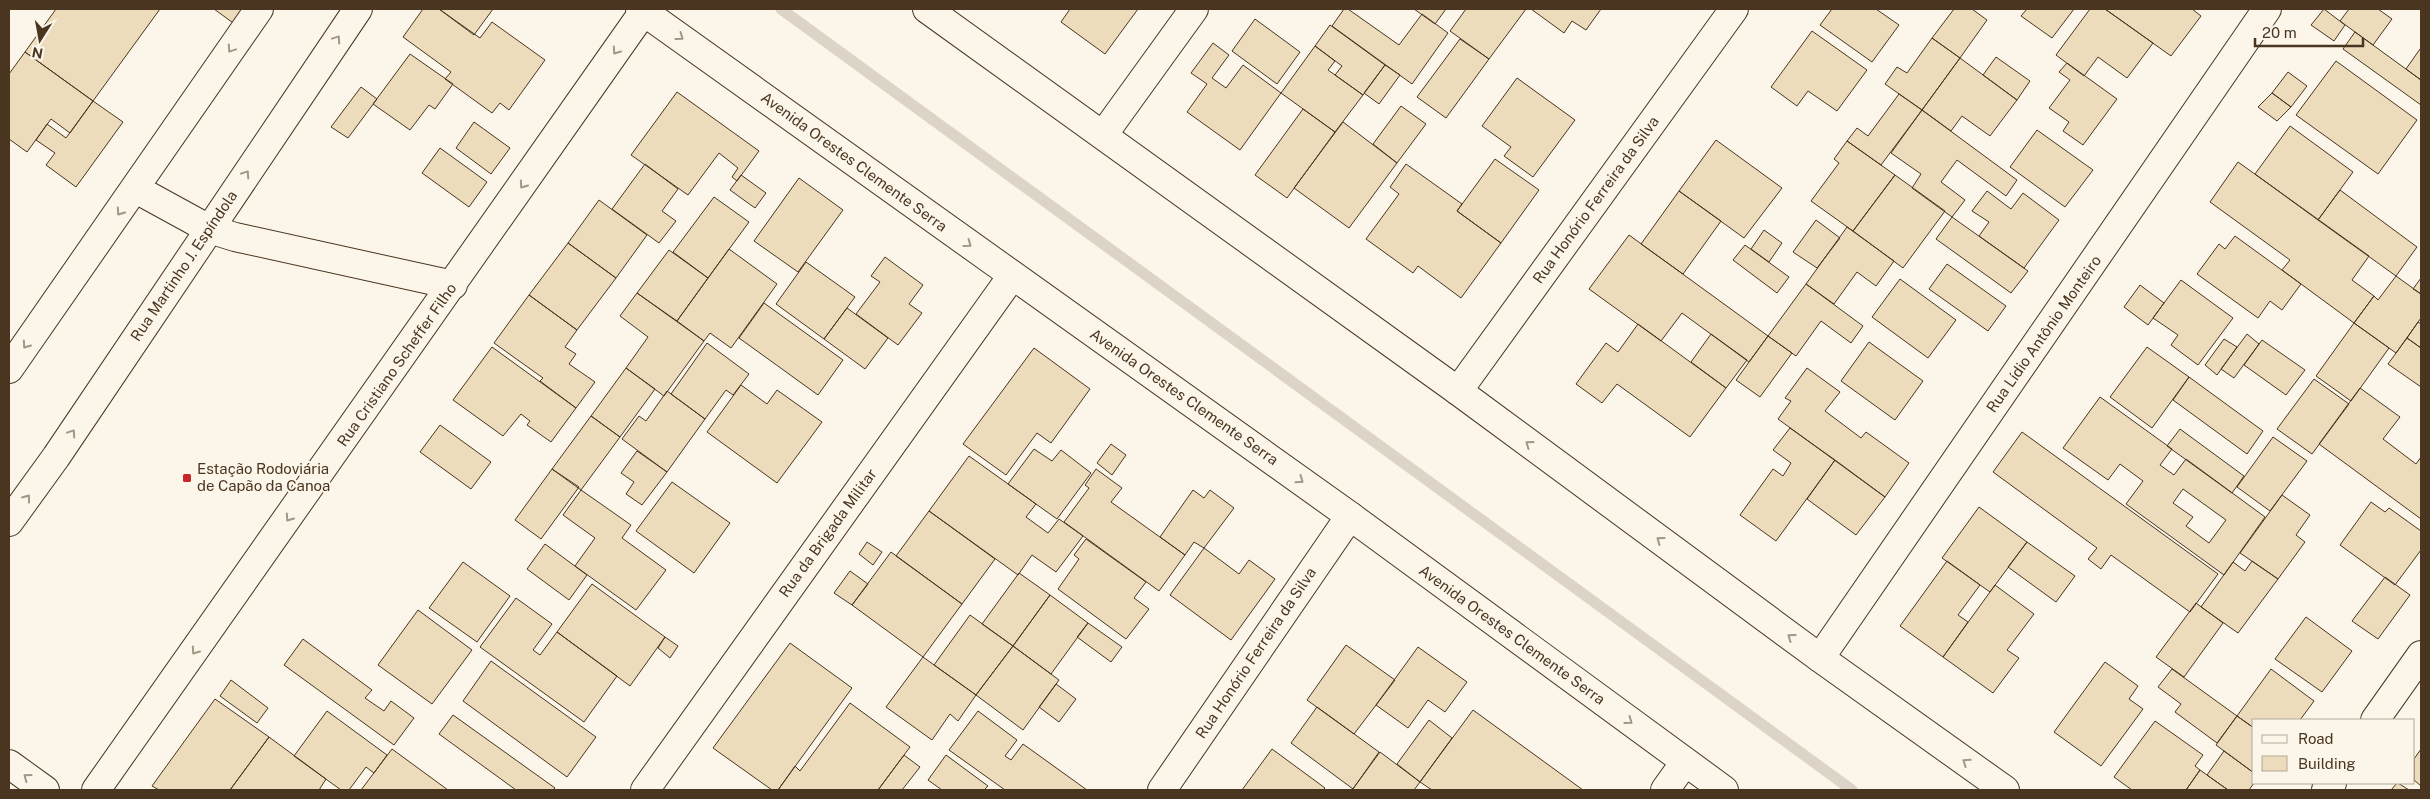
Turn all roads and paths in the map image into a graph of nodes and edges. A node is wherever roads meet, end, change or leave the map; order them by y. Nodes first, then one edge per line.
1 (259, 9) edge
2 (358, 9) edge
3 (927, 9) edge
4 (1194, 9) edge
5 (1734, 9) edge
6 (2267, 9) edge
7 (642, 10) edge
8 (1103, 135) junction
9 (136, 189) junction
10 (209, 228) junction
11 (1012, 276) junction
12 (453, 284) junction
13 (9, 369) edge
14 (1458, 391) junction
15 (1350, 516) junction
16 (9, 522) edge
17 (2421, 655) edge
18 (1820, 658) junction
19 (2376, 719) edge
20 (1685, 762) junction
21 (9, 764) edge
22 (45, 790) edge
23 (96, 790) edge
24 (644, 790) edge
25 (1162, 790) edge
26 (1665, 790) edge
27 (1724, 790) edge
28 (2006, 790) edge

1 -> 9 street
10 -> 2 street, Rua Martinho J. Espíndola
3 - 8 street
4 - 8 street
5 - 14 street, Rua Honório Ferreira da Silva
6 - 18 street, Rua Lídio Antônio Monteiro
7 -> 11 street, Avenida Orestes Clemente Serra
7 -> 12 street, Rua Cristiano Scheffer Filho
8 - 14 street
9 - 10 street
9 -> 13 street
10 - 12 street
16 -> 10 street, Rua Martinho J. Espíndola
11 -> 15 street, Avenida Orestes Clemente Serra
11 - 24 street, Rua da Brigada Militar
12 -> 23 street, Rua Cristiano Scheffer Filho
18 -> 14 street
15 -> 20 street, Avenida Orestes Clemente Serra
15 - 25 street, Rua Honório Ferreira da Silva
17 - 19 street
28 -> 18 street
20 - 26 street
20 - 27 street, Avenida Orestes Clemente Serra
22 -> 21 street

